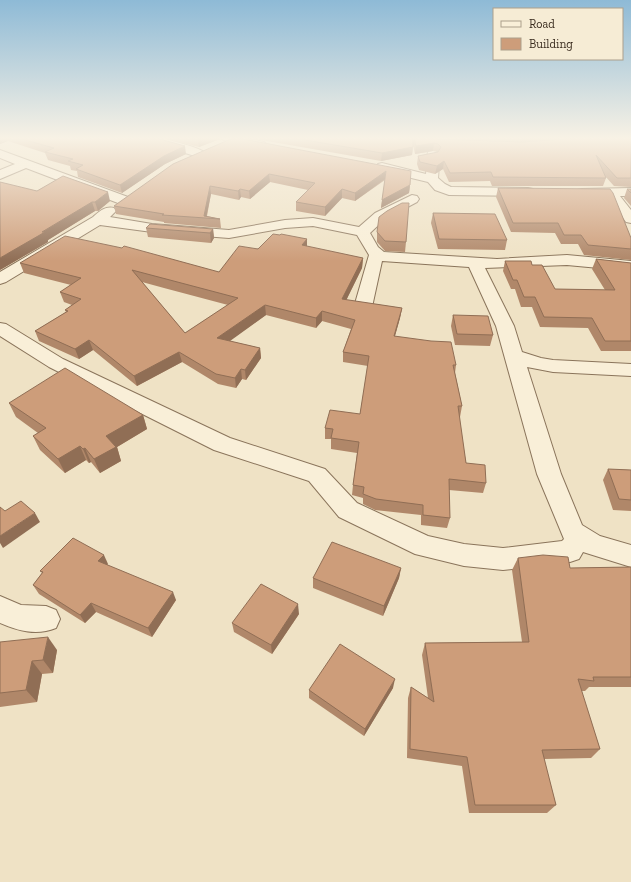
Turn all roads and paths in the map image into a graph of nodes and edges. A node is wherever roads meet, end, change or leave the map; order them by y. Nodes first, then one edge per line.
1 (66, 179) edge
2 (432, 179) edge
3 (135, 192) edge
4 (542, 192) edge
5 (631, 192) edge
6 (573, 193) edge
7 (611, 193) junction
8 (412, 199) dead end
9 (123, 200) junction
10 (631, 219) edge
11 (98, 220) junction
12 (362, 232) junction
13 (376, 255) junction
14 (475, 263) junction
15 (631, 266) edge
16 (0, 279) edge
17 (363, 307) edge
18 (0, 328) edge
19 (515, 356) junction
20 (631, 370) edge
21 (578, 538) junction
22 (631, 556) edge
23 (0, 609) edge
24 (46, 619) dead end

1 - 9 street
2 - 4 street
3 - 9 street
5 - 7 street
6 - 7 street
7 - 10 street
8 - 12 street
9 - 11 street
11 - 12 street
11 - 16 street
12 - 13 street
13 - 14 street
13 - 17 street
14 - 15 street
14 - 19 street
18 - 21 street
19 - 20 street
19 - 21 street
21 - 22 street
23 - 24 street

